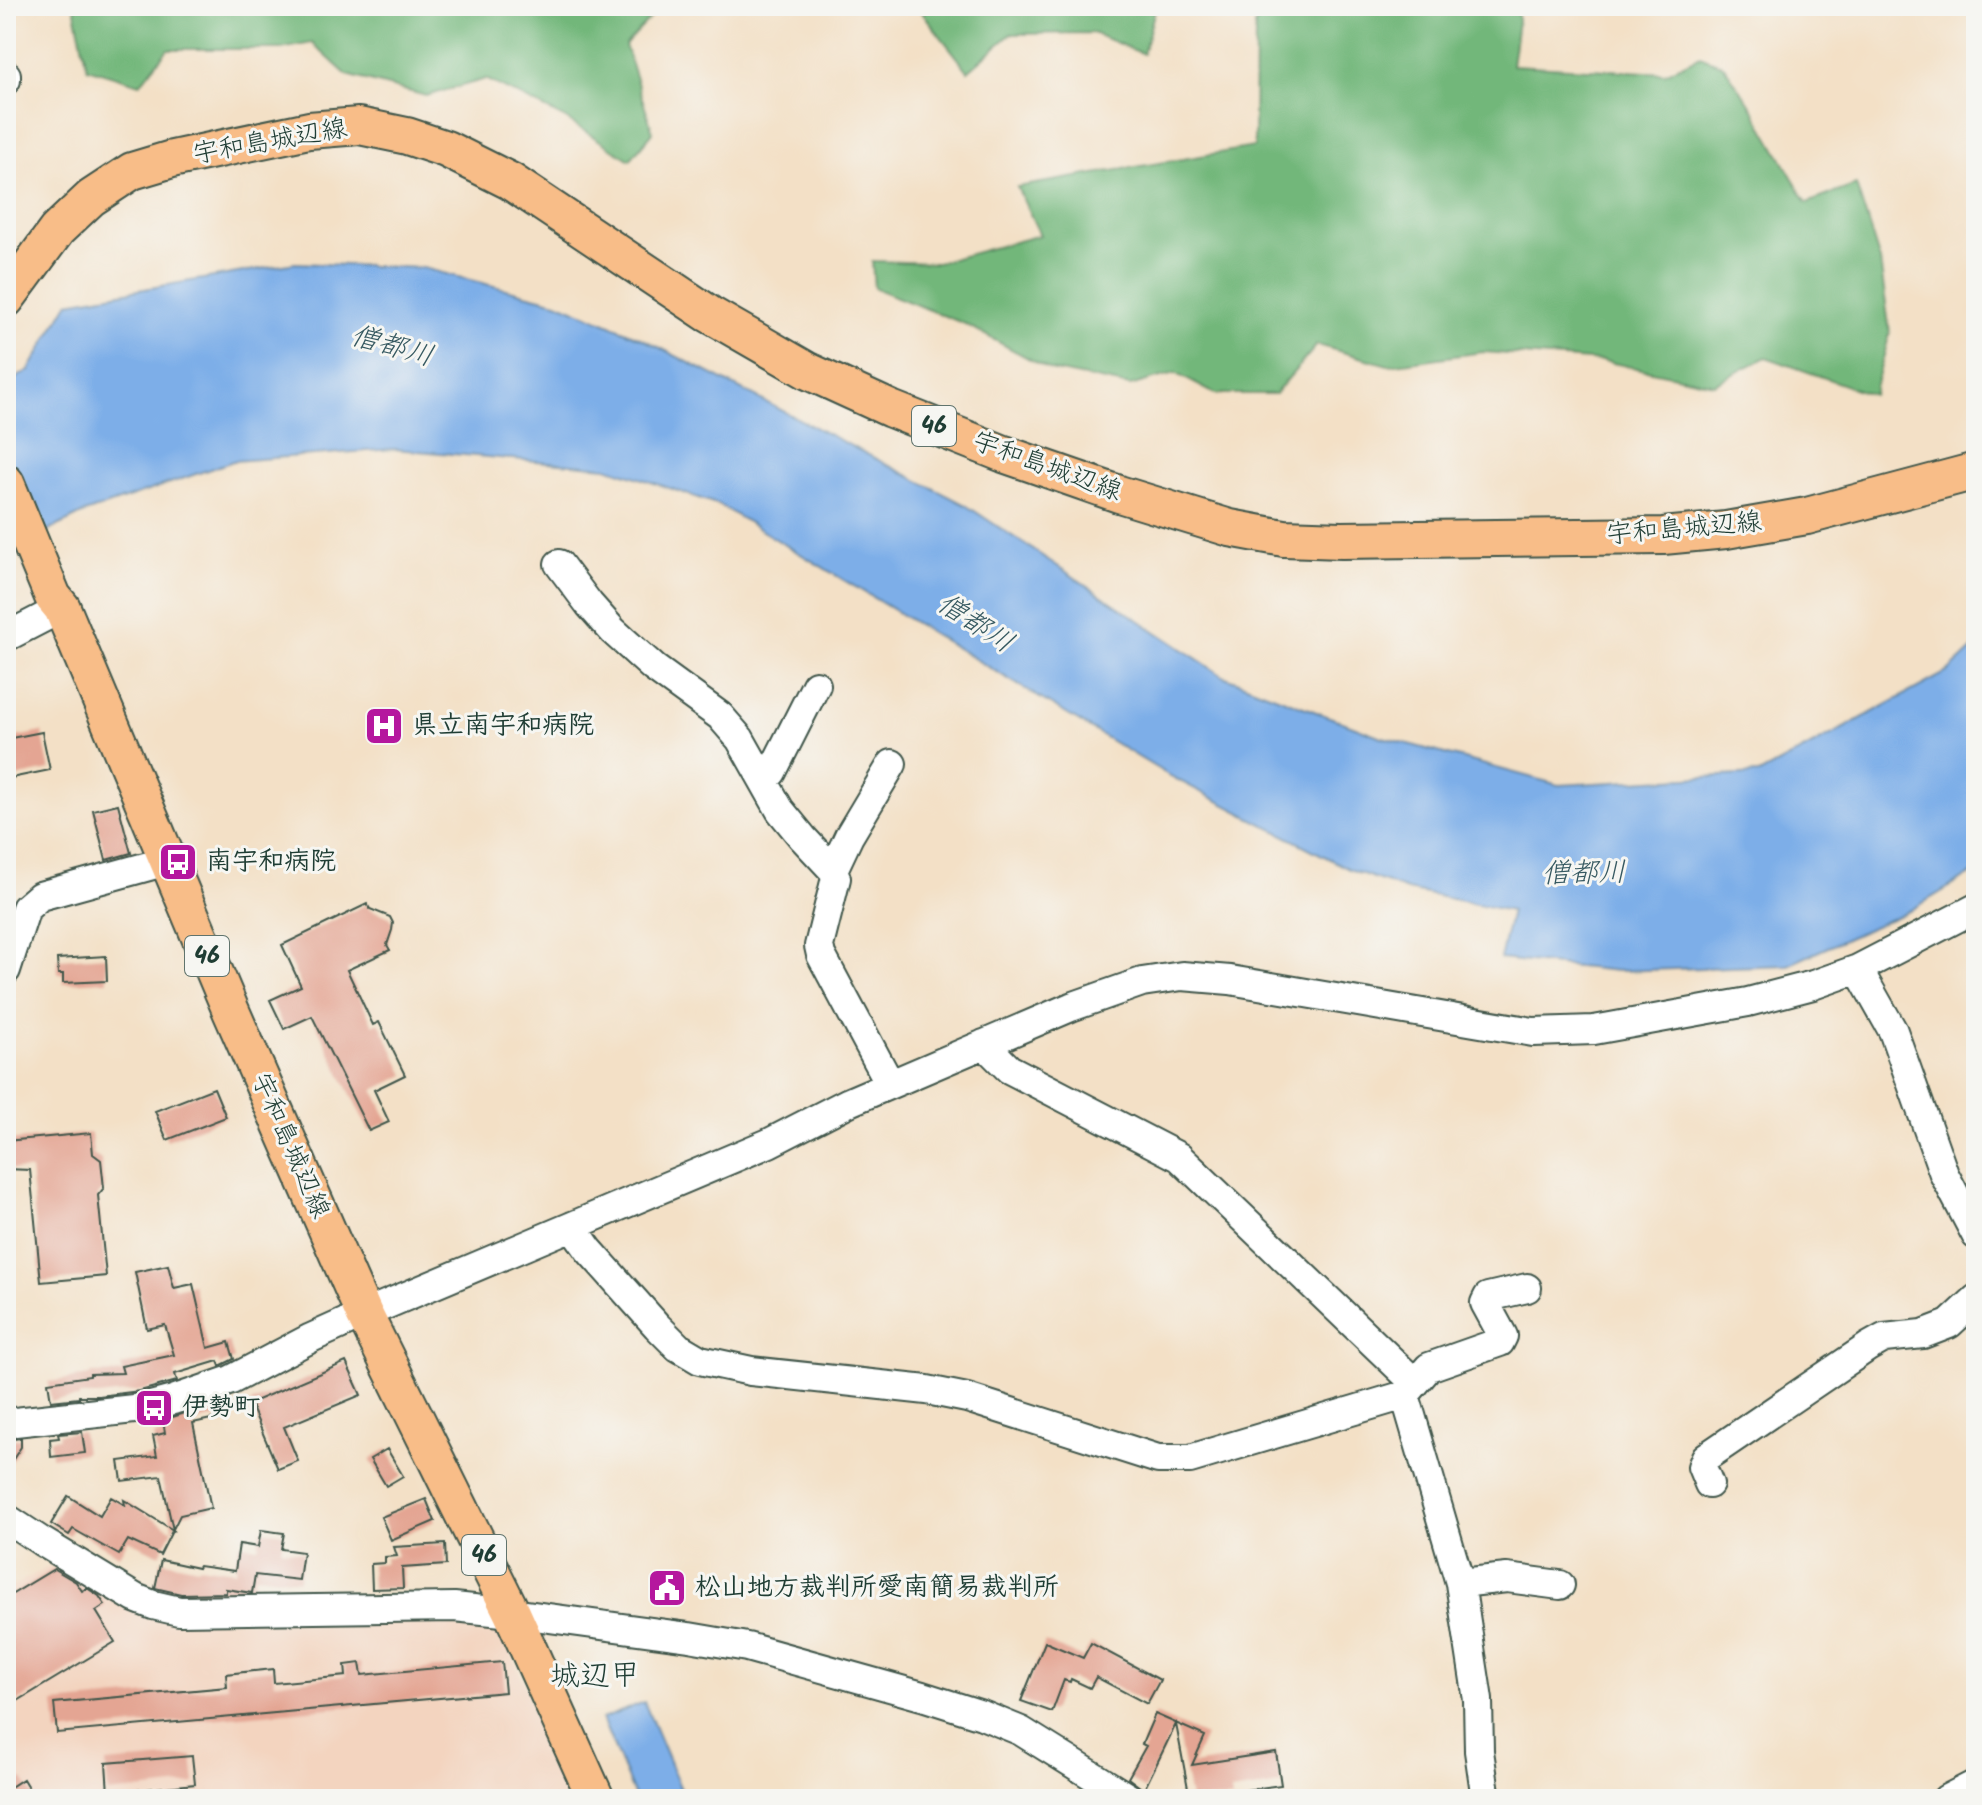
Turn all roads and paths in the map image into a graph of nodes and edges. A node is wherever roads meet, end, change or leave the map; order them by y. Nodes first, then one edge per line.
1 (6, 299) edge
2 (1976, 471) edge
3 (6, 483) edge
4 (559, 564) dead end
5 (58, 602) junction
6 (6, 637) edge
7 (816, 685) dead end
8 (892, 764) dead end
9 (764, 781) junction
10 (167, 861) junction
11 (833, 870) junction
12 (1976, 908) edge
13 (1858, 969) junction
14 (6, 970) edge
15 (984, 1044) junction
16 (890, 1084) junction
17 (572, 1226) junction
18 (1976, 1235) edge
19 (1527, 1288) dead end
20 (1976, 1299) edge
21 (364, 1314) junction
22 (1410, 1389) junction
23 (6, 1423) edge
24 (1709, 1484) dead end
25 (6, 1518) edge
26 (1460, 1583) junction
27 (1560, 1585) dead end
28 (512, 1613) junction
29 (1976, 1784) edge
30 (596, 1799) edge
31 (1130, 1799) edge
32 (1486, 1799) edge
33 (1947, 1799) edge

1 - 2 main road, 宇和島城辺線 / 46
3 - 5 main road, 宇和島城辺線 / 46
4 - 9 street
5 - 6 street
5 - 10 main road, 宇和島城辺線 / 46
7 - 9 street
8 - 11 street
9 - 11 street
10 - 14 street
10 - 21 main road, 宇和島城辺線 / 46
11 - 16 street
12 - 13 street
13 - 15 street
13 - 18 street
15 - 16 street
15 - 22 street
16 - 17 street
17 - 21 street
17 - 22 street
19 - 22 street
20 - 24 street
21 - 23 street
21 - 28 main road, 宇和島城辺線 / 46
22 - 26 street
25 - 28 street
26 - 27 street
26 - 32 street
28 - 30 main road, 宇和島城辺線 / 46
28 - 31 street
29 - 33 street

